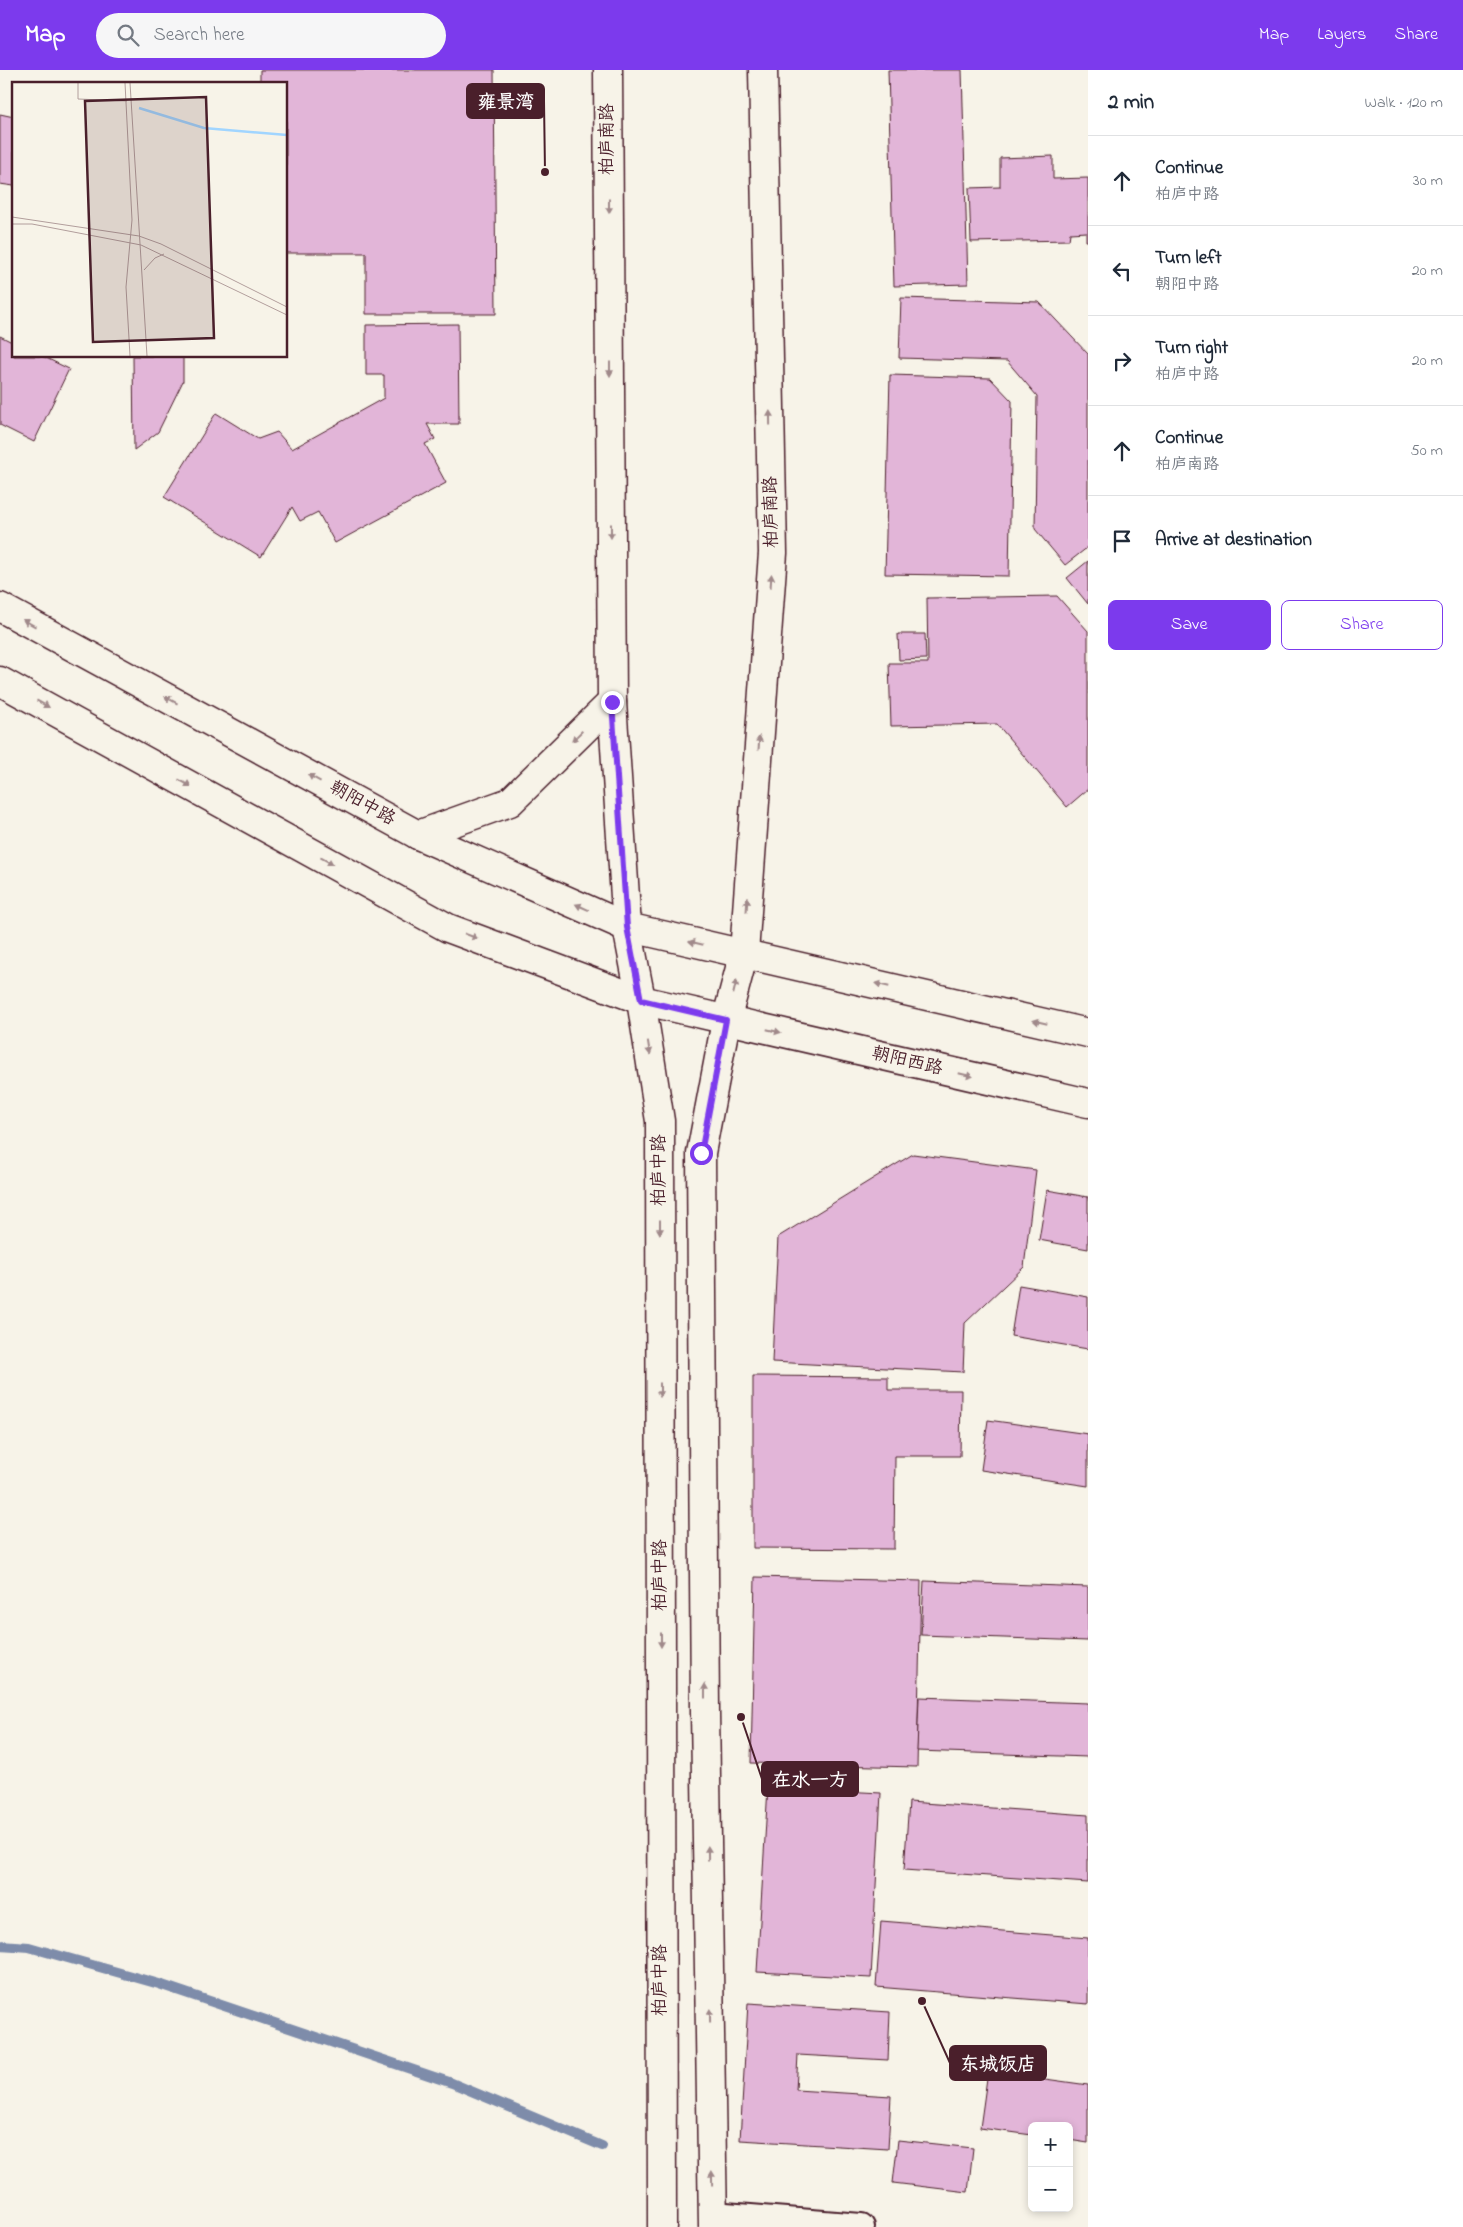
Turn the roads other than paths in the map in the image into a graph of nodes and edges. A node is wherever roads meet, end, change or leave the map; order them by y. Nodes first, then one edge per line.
1 (608, 70) edge
2 (763, 70) edge
3 (0, 607) edge
4 (0, 681) edge
5 (612, 702) junction
6 (418, 835) junction
7 (627, 927) junction
8 (744, 953) junction
9 (641, 1000) junction
10 (726, 1020) junction
11 (1088, 1032) edge
12 (1088, 1103) edge
13 (713, 2221) edge
14 (662, 2227) edge
15 (861, 2227) edge

1 -> 5 main road, 柏庐南路
8 -> 2 main road, 柏庐南路
6 -> 3 main road, 朝阳中路
4 -> 9 main road
5 -> 6 main road
5 - 7 main road, 柏庐南路
7 -> 6 main road, 朝阳中路
8 -> 7 main road, 朝阳中路
7 - 9 main road, 柏庐中路
10 -> 8 main road
11 -> 8 main road
9 - 10 main road
9 -> 14 main road, 柏庐中路
10 -> 12 main road, 朝阳西路
13 -> 10 main road
13 - 15 street

